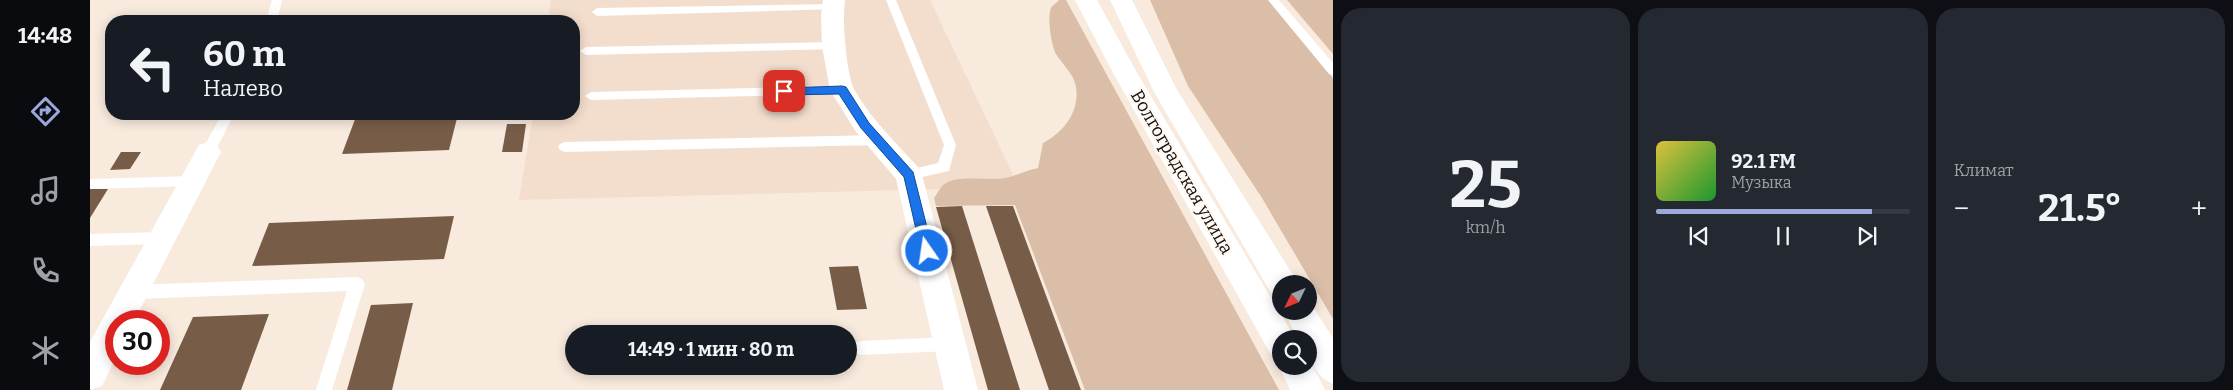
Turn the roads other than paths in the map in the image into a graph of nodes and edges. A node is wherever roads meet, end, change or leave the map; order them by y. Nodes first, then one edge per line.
1 (277, 0) edge
2 (890, 0) edge
3 (1086, 0) edge
4 (1121, 0) edge
5 (1273, 0) edge
6 (834, 4) edge
7 (597, 12) dead end
8 (273, 15) edge
9 (834, 46) junction
10 (586, 52) dead end
11 (1333, 71) edge
12 (842, 90) junction
13 (591, 96) dead end
14 (225, 120) edge
15 (878, 140) junction
16 (565, 147) dead end
17 (208, 152) joint
18 (909, 175) junction
19 (192, 181) junction
20 (90, 184) edge
21 (162, 238) junction
22 (90, 240) edge
23 (1277, 275) edge
24 (134, 292) junction
25 (124, 310) edge
26 (1304, 320) edge
27 (1273, 330) edge
28 (949, 344) junction
29 (105, 346) edge
30 (860, 348) dead end
31 (1333, 368) edge
32 (91, 372) edge
33 (1300, 375) edge
34 (324, 390) edge
35 (961, 390) edge
36 (1308, 390) edge

1 - 8 lane
2 - 18 lane
3 - 27 main road, Волгоградская улица
4 - 23 main road, Волгоградская улица
5 - 11 lane
6 - 7 lane
6 - 9 main road
9 - 10 lane
9 - 12 main road
12 - 13 lane
12 - 15 main road
14 - 17 lane
15 - 16 lane
15 - 18 main road
17 - 19 main road
18 - 28 main road
19 - 20 lane
19 - 21 main road
21 - 22 lane
21 - 24 main road
24 - 25 main road
24 - 34 lane
26 - 31 main road
28 - 30 lane
28 - 35 main road
29 - 32 main road
33 - 36 main road

